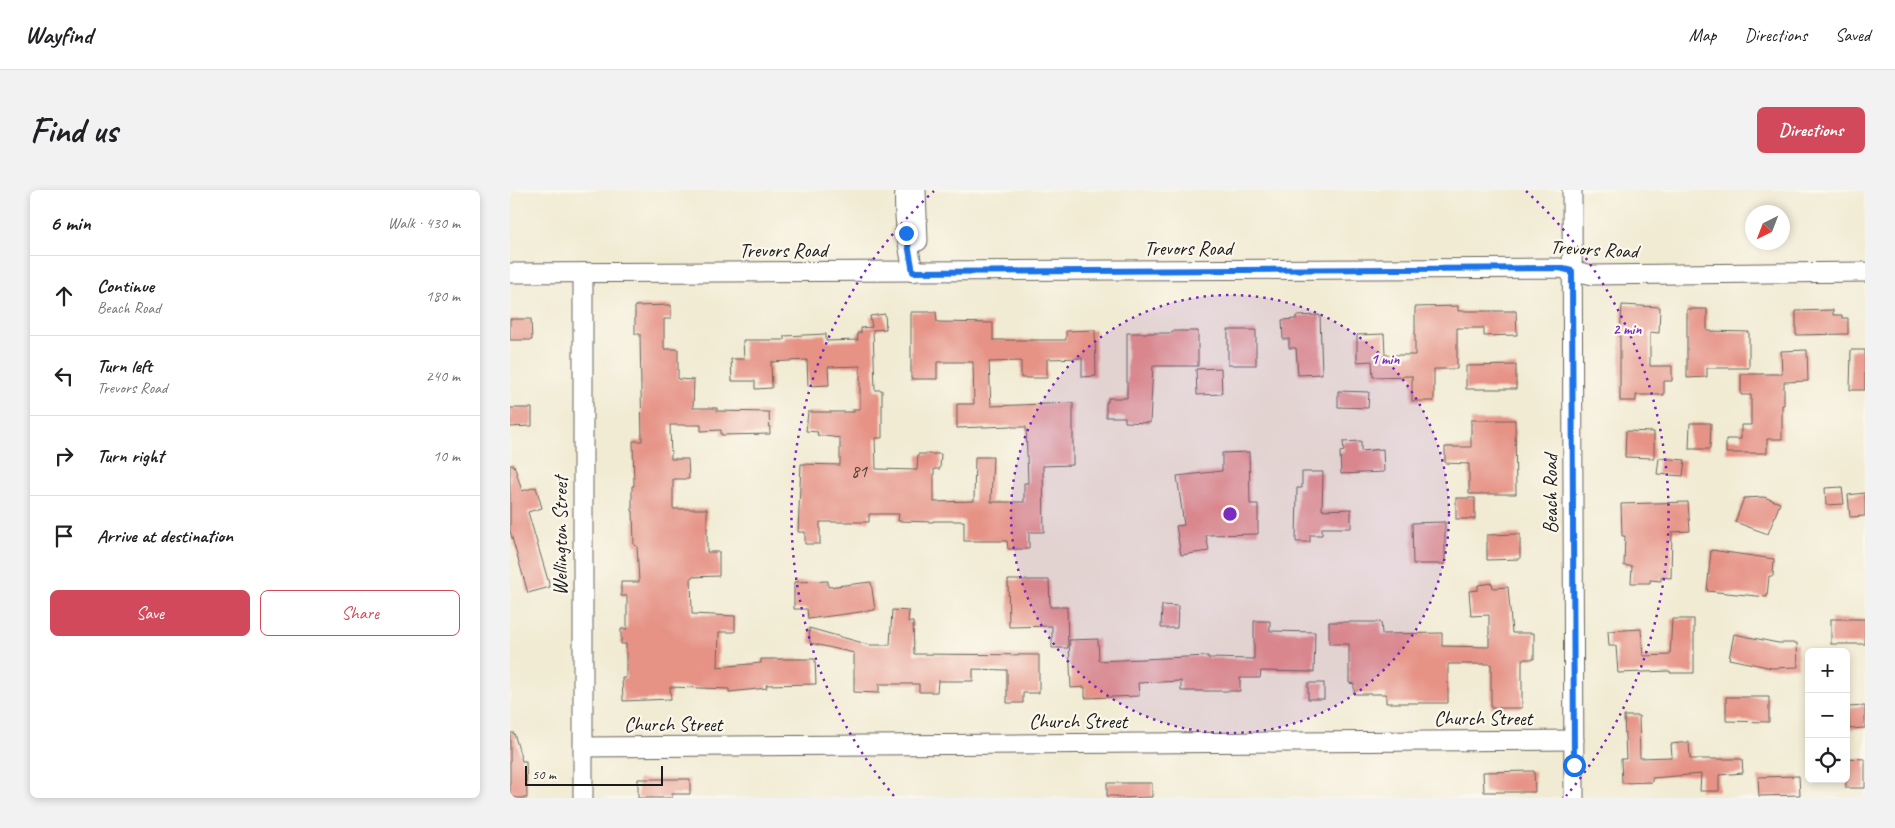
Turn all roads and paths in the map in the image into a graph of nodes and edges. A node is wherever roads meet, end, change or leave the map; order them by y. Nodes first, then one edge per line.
1 (906, 190) edge
2 (916, 190) edge
3 (1572, 190) edge
4 (1572, 271) junction
5 (913, 272) junction
6 (1865, 272) edge
7 (510, 273) edge
8 (582, 273) junction
9 (1574, 740) junction
10 (583, 747) junction
11 (583, 798) edge
12 (1574, 798) edge

1 - 5 street
2 - 5 street
3 - 4 street, Beach Road
4 - 5 street, Trevors Road
4 - 6 street, Trevors Road
4 - 9 street, Beach Road
5 - 8 street, Trevors Road
7 - 8 street, Trevors Road
8 - 10 street, Wellington Street
9 - 10 street, Church Street
9 - 12 street, Beach Road
10 - 11 street, Wellington Street

